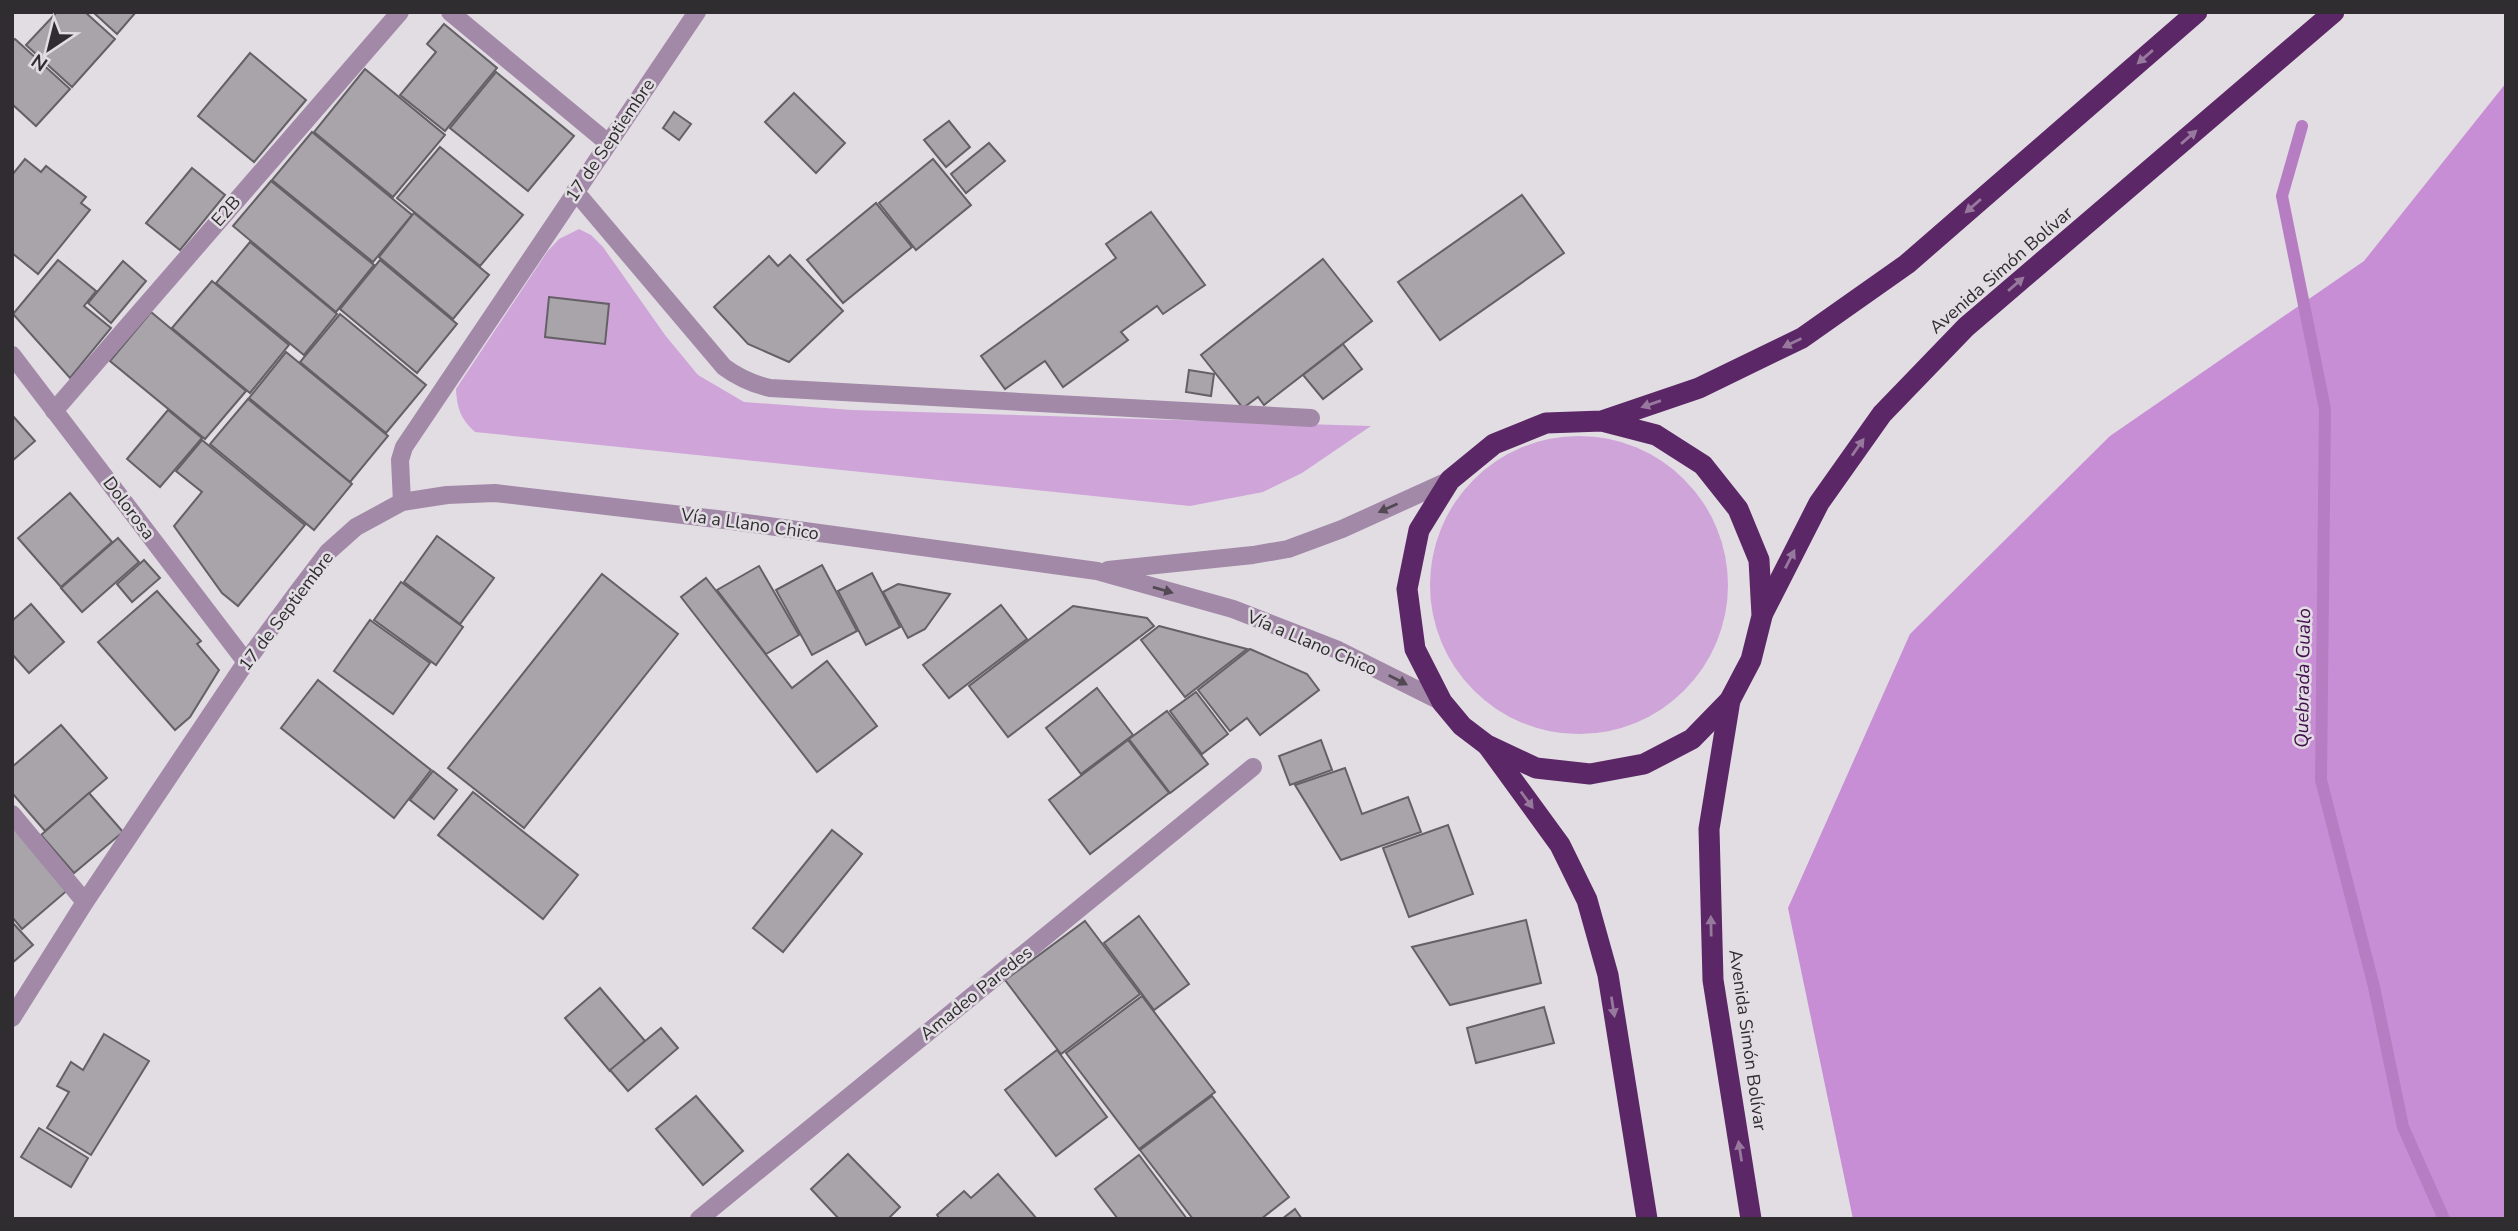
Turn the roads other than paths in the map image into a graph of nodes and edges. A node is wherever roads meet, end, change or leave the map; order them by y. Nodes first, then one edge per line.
1 (400, 12) edge
2 (450, 12) edge
3 (696, 12) edge
4 (2197, 12) edge
5 (2334, 12) edge
6 (608, 143) junction
7 (575, 191) junction
8 (12, 355) edge
9 (54, 411) junction
10 (1311, 418) dead end
11 (1602, 421) junction
12 (1450, 480) junction
13 (402, 502) junction
14 (1097, 571) junction
15 (1762, 616) junction
16 (246, 662) junction
17 (1730, 700) junction
18 (1442, 702) junction
19 (1487, 745) junction
20 (1253, 767) dead end
21 (12, 814) edge
22 (85, 902) junction
23 (12, 1018) edge
24 (699, 1219) edge
25 (1647, 1219) edge
26 (1751, 1219) edge

1 - 9 street, E2B
2 - 6 street
3 - 6 street, 17 de Septiembre
4 -> 11 highway
15 -> 5 highway, Avenida Simón Bolívar
6 - 7 street, 17 de Septiembre
7 - 10 street
7 - 13 street, 17 de Septiembre
8 - 9 street, Dolorosa
9 - 16 street, Dolorosa
11 - 12 highway
11 - 15 highway
12 -> 14 street, Vía a Llano Chico
12 - 18 highway
13 - 14 street, Vía a Llano Chico
13 - 16 street, 17 de Septiembre
14 -> 18 street, Vía a Llano Chico
15 - 17 highway
16 - 22 street, 17 de Septiembre
17 - 19 highway
26 -> 17 highway, Avenida Simón Bolívar
18 - 19 highway
19 -> 25 highway
20 - 24 street, Amadeo Paredes
21 - 22 street
22 - 23 street, 17 de Septiembre

